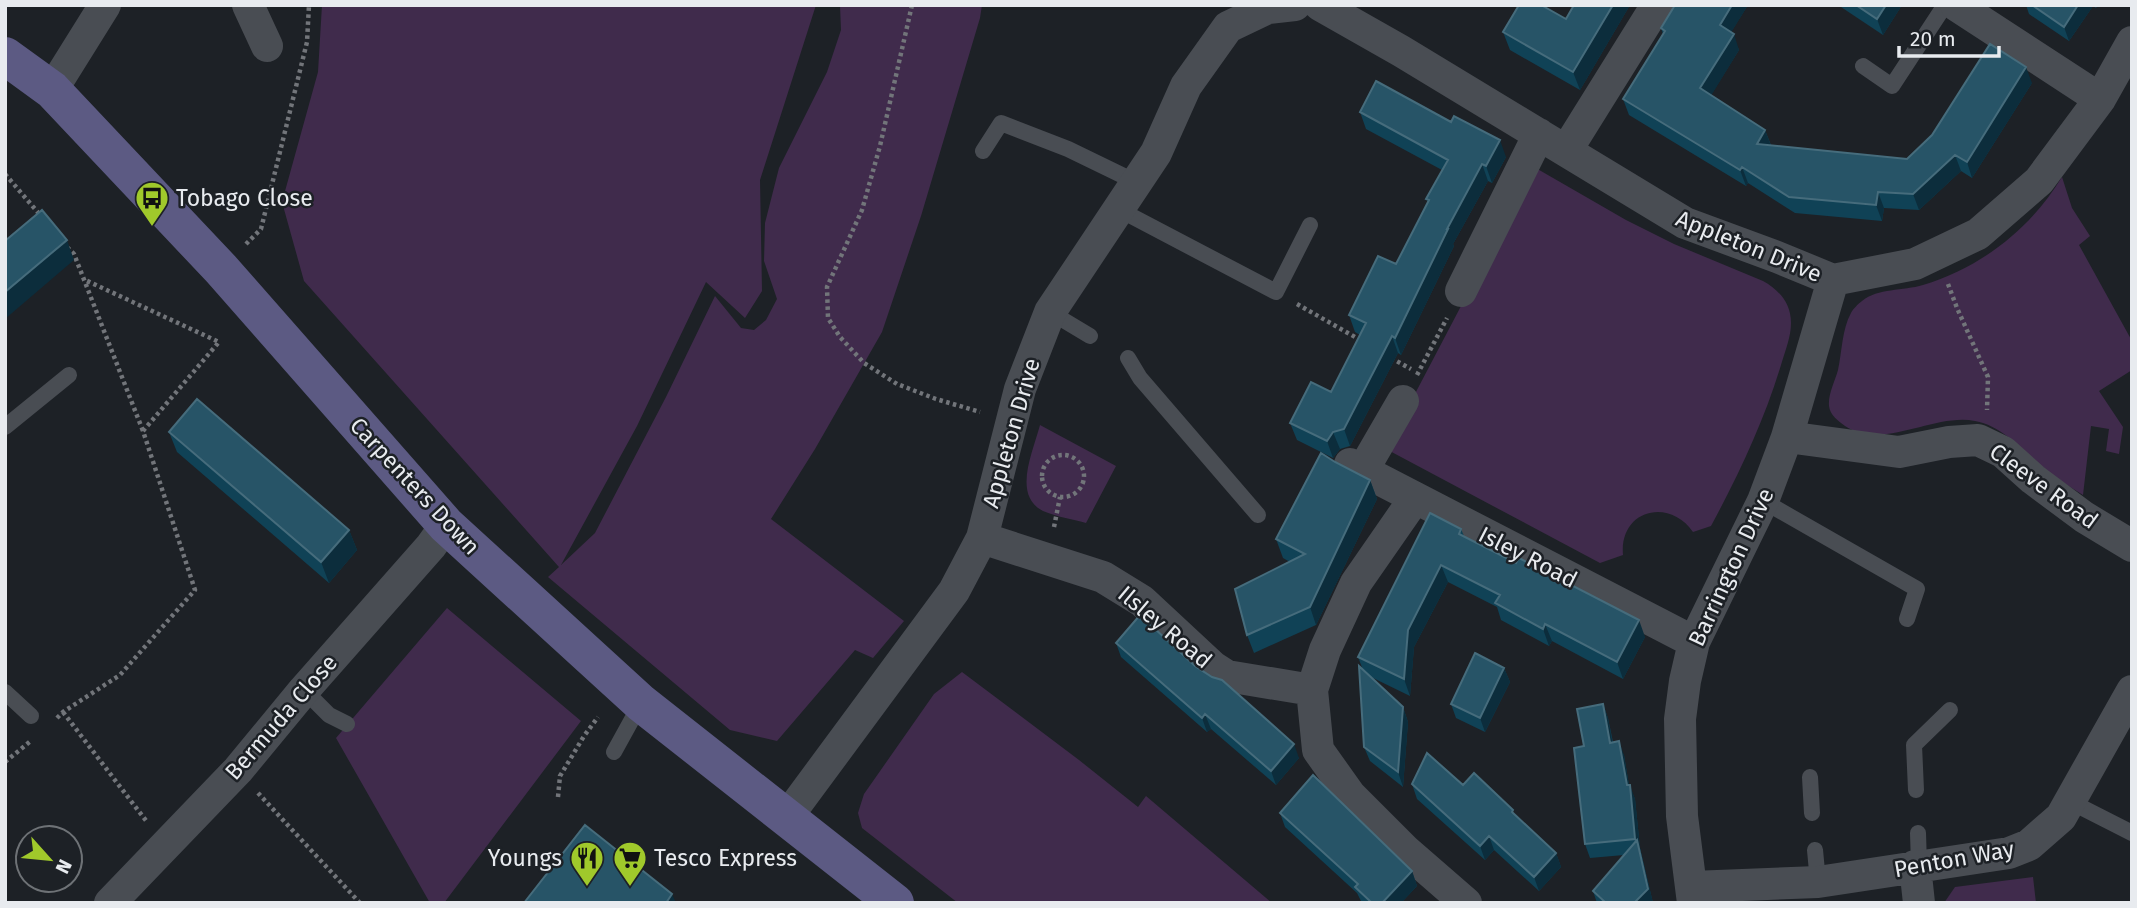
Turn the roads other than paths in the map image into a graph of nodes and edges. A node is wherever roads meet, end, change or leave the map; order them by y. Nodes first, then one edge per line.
1 (105, 5) edge
2 (248, 5) edge
3 (1320, 5) edge
4 (1657, 5) edge
5 (1945, 5) edge
6 (1956, 5) edge
7 (1276, 6) edge
8 (2132, 42) edge
9 (267, 46) dead end
10 (5, 56) edge
11 (1863, 66) dead end
12 (52, 90) junction
13 (2100, 99) junction
14 (1539, 134) junction
15 (1566, 151) junction
16 (983, 152) dead end
17 (1136, 182) junction
18 (1118, 209) junction
19 (1310, 225) dead end
20 (1833, 280) junction
21 (1461, 292) road end
22 (1050, 312) junction
23 (1090, 336) dead end
24 (1128, 358) dead end
25 (69, 375) dead end
26 (1404, 401) road end
27 (5, 427) edge
28 (1787, 437) junction
29 (1415, 498) junction
30 (1763, 501) junction
31 (1258, 515) dead end
32 (446, 525) junction
33 (982, 538) junction
34 (2132, 546) edge
35 (1907, 619) dead end
36 (1694, 642) junction
37 (304, 690) junction
38 (1312, 690) junction
39 (2132, 691) edge
40 (5, 692) edge
41 (641, 703) junction
42 (1950, 710) dead end
43 (31, 716) dead end
44 (347, 724) dead end
45 (614, 752) dead end
46 (1810, 776) dead end
47 (1916, 790) dead end
48 (2071, 802) junction
49 (1812, 813) dead end
50 (787, 817) junction
51 (1918, 833) dead end
52 (2132, 833) edge
53 (1815, 850) dead end
54 (1917, 866) junction
55 (1818, 882) junction
56 (1693, 895) edge
57 (1445, 897) edge
58 (110, 903) edge
59 (895, 903) edge
60 (1919, 903) edge

1 - 12 street
2 - 9 street
3 - 14 street, Appleton Drive
4 - 15 street
5 - 11 lane
6 - 13 street
7 - 17 street, Appleton Drive
8 - 13 street, Appleton Drive
10 - 12 street, Carpenters Down
12 - 32 street, Carpenters Down
13 - 20 street, Appleton Drive
14 - 15 street, Appleton Drive
14 - 21 street
15 - 20 street, Appleton Drive
16 - 17 lane
17 - 18 street, Appleton Drive
18 - 19 lane
18 - 22 street, Appleton Drive
20 - 28 street, Barrington Drive
22 - 23 lane
22 - 33 street, Appleton Drive
24 - 31 lane
25 - 27 lane
26 - 29 street, Isley Road
28 - 30 street, Barrington Drive
28 - 34 street, Cleeve Road
29 - 36 street, Isley Road
29 - 38 street
30 - 35 lane
30 - 36 street, Barrington Drive
32 - 37 street, Bermuda Close
32 - 41 street, Carpenters Down
33 - 38 street, Ilsley Road
33 - 50 street, Appleton Drive
36 - 56 street, Barrington Drive
37 - 44 lane
37 - 58 street, Bermuda Close
38 - 57 street
39 - 48 street, Penton Way
40 - 43 lane
41 - 45 lane
41 - 50 street, Carpenters Down
42 - 47 lane
46 - 49 lane
48 - 52 lane
48 - 54 street, Penton Way
50 - 59 street, Carpenters Down
51 - 54 lane
53 - 55 lane
54 - 55 street, Penton Way
54 - 60 street
55 - 56 street, Penton Way

